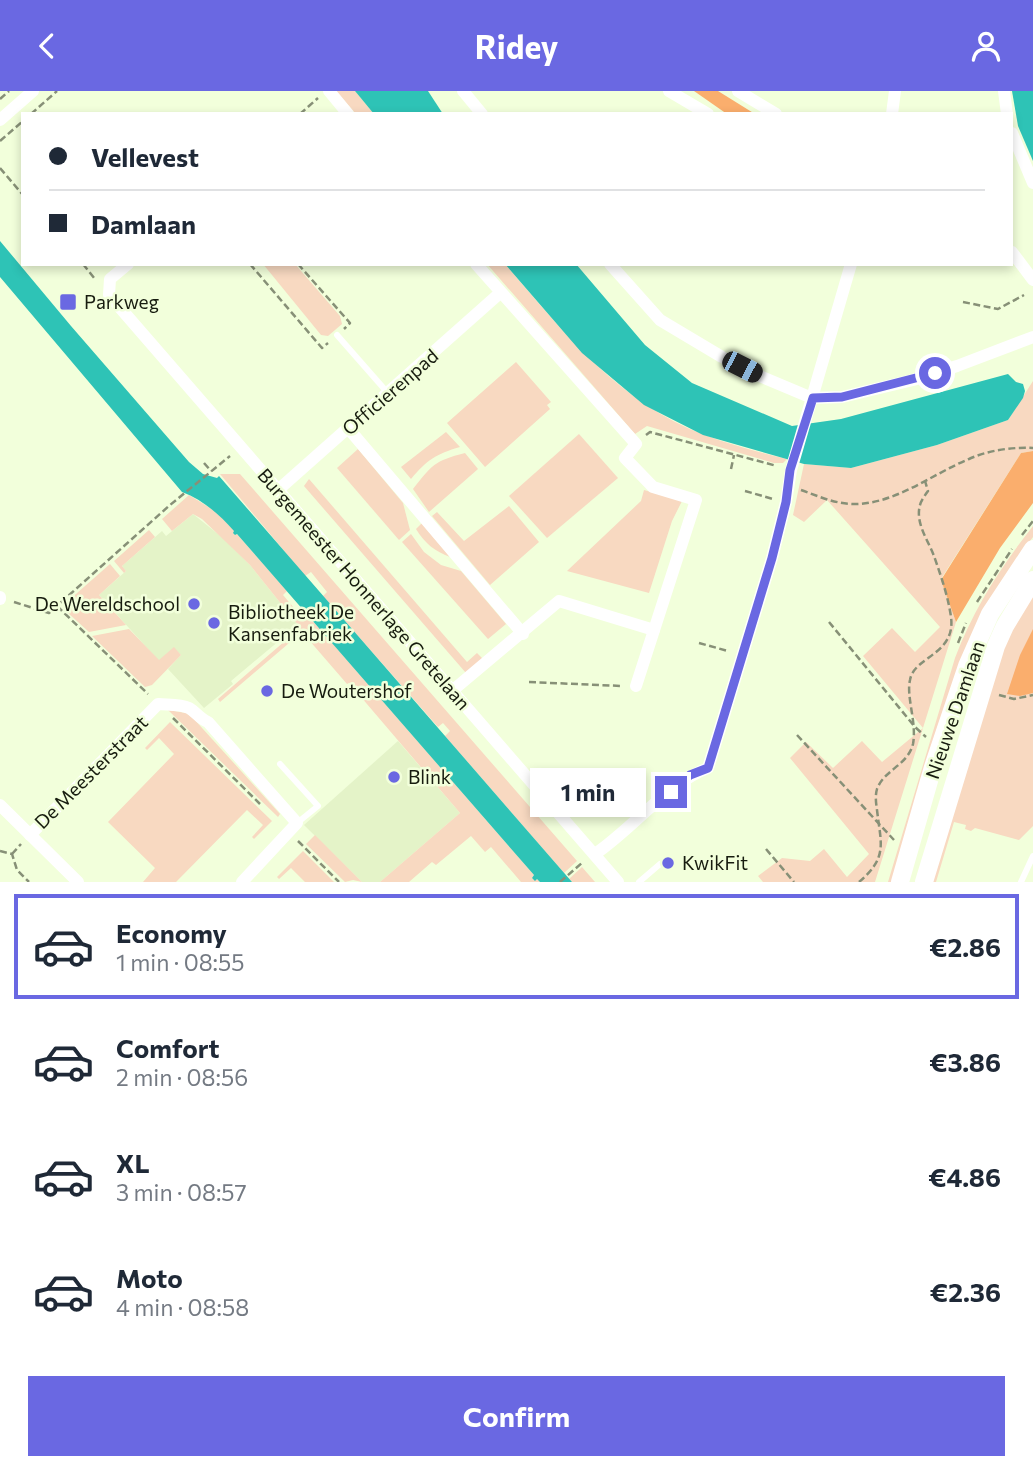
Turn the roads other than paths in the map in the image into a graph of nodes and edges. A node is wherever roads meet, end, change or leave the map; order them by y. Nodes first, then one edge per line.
1 (33, 91) edge
2 (463, 91) edge
3 (669, 91) edge
4 (738, 91) edge
5 (895, 91) edge
6 (1004, 91) edge
7 (324, 95) edge
8 (345, 112) edge
9 (480, 112) edge
10 (705, 112) edge
11 (773, 112) edge
12 (892, 112) edge
13 (1007, 112) edge
14 (0, 120) edge
15 (1013, 135) edge
16 (1033, 183) edge
17 (1013, 253) edge
18 (126, 266) edge
19 (478, 266) edge
20 (612, 266) edge
21 (850, 266) edge
22 (1033, 280) edge
23 (500, 293) junction
24 (337, 335) road end
25 (1033, 337) edge
26 (388, 394) junction
27 (813, 398) junction
28 (348, 428) junction
29 (278, 490) junction
30 (1033, 549) edge
31 (1033, 580) edge
32 (654, 630) junction
33 (523, 634) junction
34 (636, 686) road end
35 (452, 691) junction
36 (280, 764) dead end
37 (0, 805) edge
38 (293, 828) junction
39 (30, 835) junction
40 (594, 854) junction
41 (1033, 856) edge
42 (660, 864) dead end
43 (78, 882) edge
44 (242, 882) edge
45 (618, 882) edge
46 (639, 882) edge
47 (900, 882) edge
48 (924, 882) edge
49 (1021, 882) edge

1 - 14 street
2 - 9 street
3 - 10 street
4 - 11 street
5 - 12 street
6 - 13 street
7 - 8 street
15 - 16 street
17 - 22 street
18 - 29 street, Burgemeester Honnerlage Gretelaan
19 - 23 street
20 - 27 street
21 - 27 street
23 - 26 street, Officierenpad
23 - 32 street
24 - 26 lane
25 - 27 street
26 - 28 street, Officierenpad
27 - 40 street
28 - 29 street, Officierenpad
28 - 33 street
29 - 35 street, Burgemeester Honnerlage Gretelaan
30 - 47 street, Nieuwe Damlaan
31 - 48 street, Nieuwe Damlaan
32 - 33 street
32 - 34 street
33 - 35 street
35 - 40 street, Burgemeester Honnerlage Gretelaan
36 - 38 lane
37 - 39 street
38 - 39 street, De Meesterstraat
38 - 44 street
39 - 43 street
40 - 45 street, Burgemeester Honnerlage Gretelaan
41 - 49 lane
42 - 46 lane

